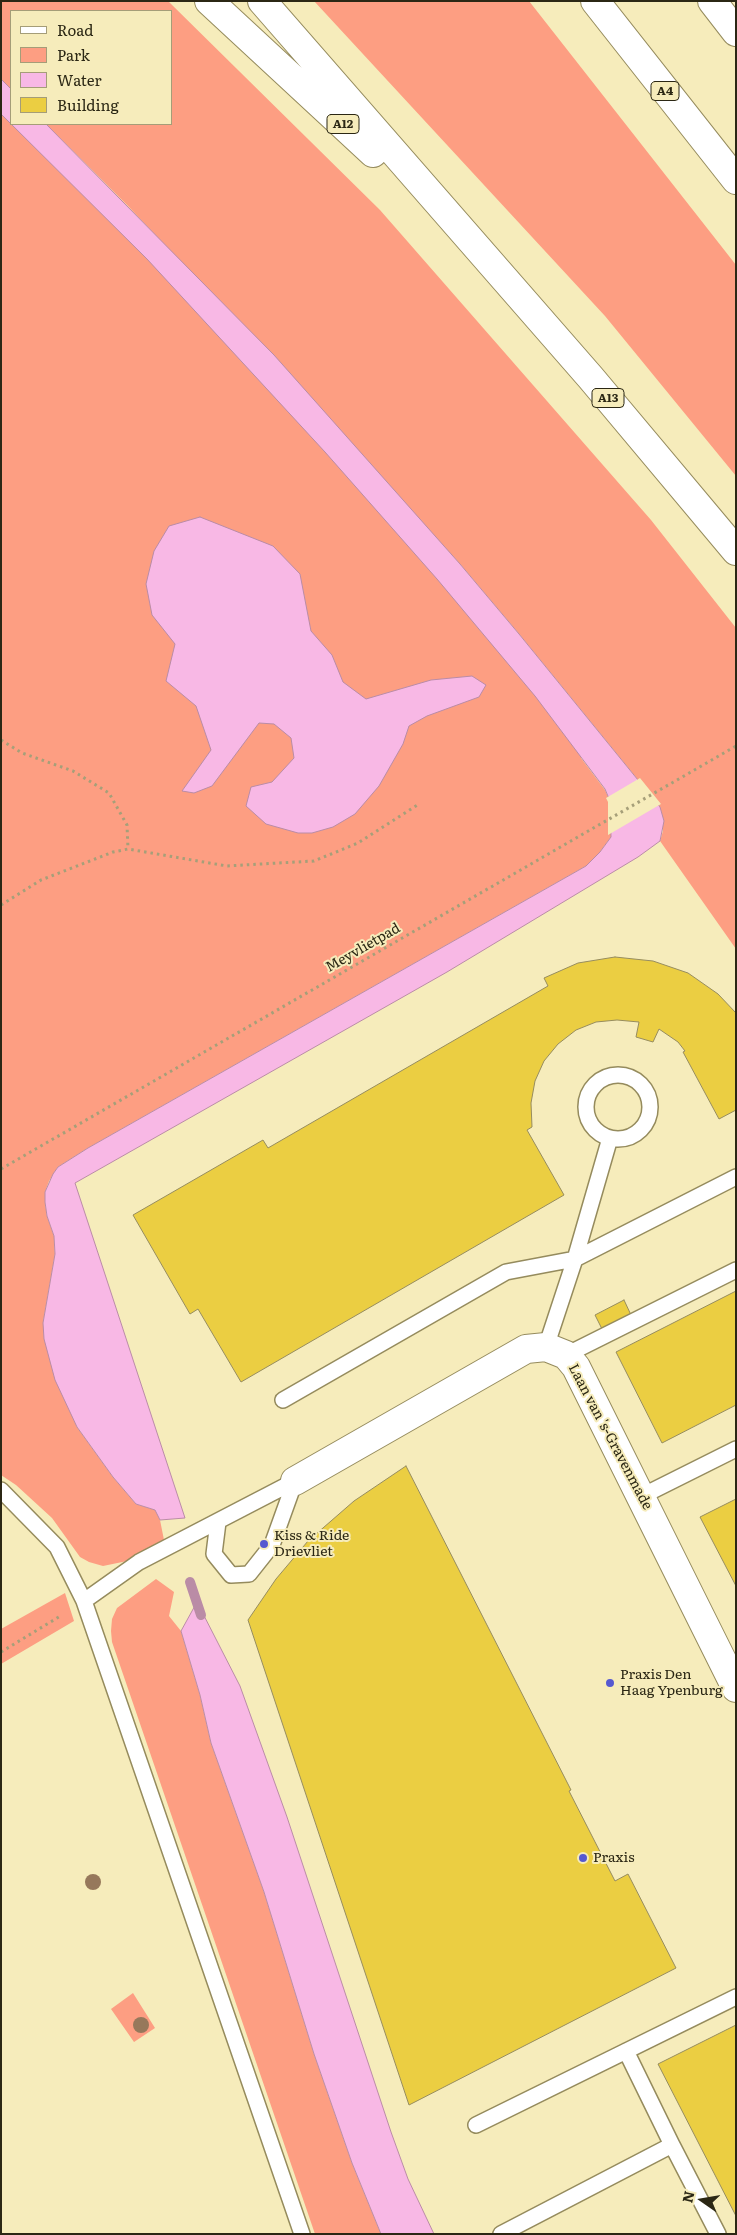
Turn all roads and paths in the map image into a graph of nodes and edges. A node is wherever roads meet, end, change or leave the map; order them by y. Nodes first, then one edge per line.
1 (209, 1) edge
2 (262, 1) edge
3 (595, 1) edge
4 (712, 1) edge
5 (736, 32) edge
6 (736, 180) edge
7 (476, 248) junction
8 (736, 551) edge
9 (1, 740) edge
10 (736, 746) edge
11 (419, 804) dead end
12 (128, 849) junction
13 (1, 905) edge
14 (610, 1138) junction
15 (1, 1169) edge
16 (736, 1176) edge
17 (575, 1259) junction
18 (736, 1270) edge
19 (556, 1351) junction
20 (283, 1400) dead end
21 (736, 1449) edge
22 (296, 1481) junction
23 (1, 1490) edge
24 (642, 1496) junction
25 (218, 1522) junction
26 (84, 1601) junction
27 (1, 1652) edge
28 (730, 1659) edge
29 (736, 1688) edge
30 (736, 1997) edge
31 (626, 2051) junction
32 (476, 2125) dead end
33 (672, 2145) junction
34 (714, 2232) edge
35 (302, 2234) edge
36 (501, 2234) edge

1 - 7 main road, A12
2 - 7 main road, A13
3 - 6 main road, A4
4 - 5 main road
7 - 8 main road, A13
9 - 12 path
10 - 15 path, Meyvlietpad
11 - 12 path
12 - 13 path
14 - 14 lane
14 - 17 lane
16 - 17 lane
17 - 19 lane
17 - 20 lane
18 - 19 lane
19 - 22 main road
19 - 24 main road, Laan van 's-Gravenmade
21 - 24 lane
22 - 25 lane
22 - 25 lane
23 - 26 lane
24 - 28 main road, Laan van 's-Gravenmade
25 - 26 lane
26 - 27 path
26 - 35 lane
28 - 29 main road, Laan van 's-Gravenmade
30 - 31 lane
31 - 32 lane
31 - 33 lane
33 - 34 lane
33 - 36 lane

